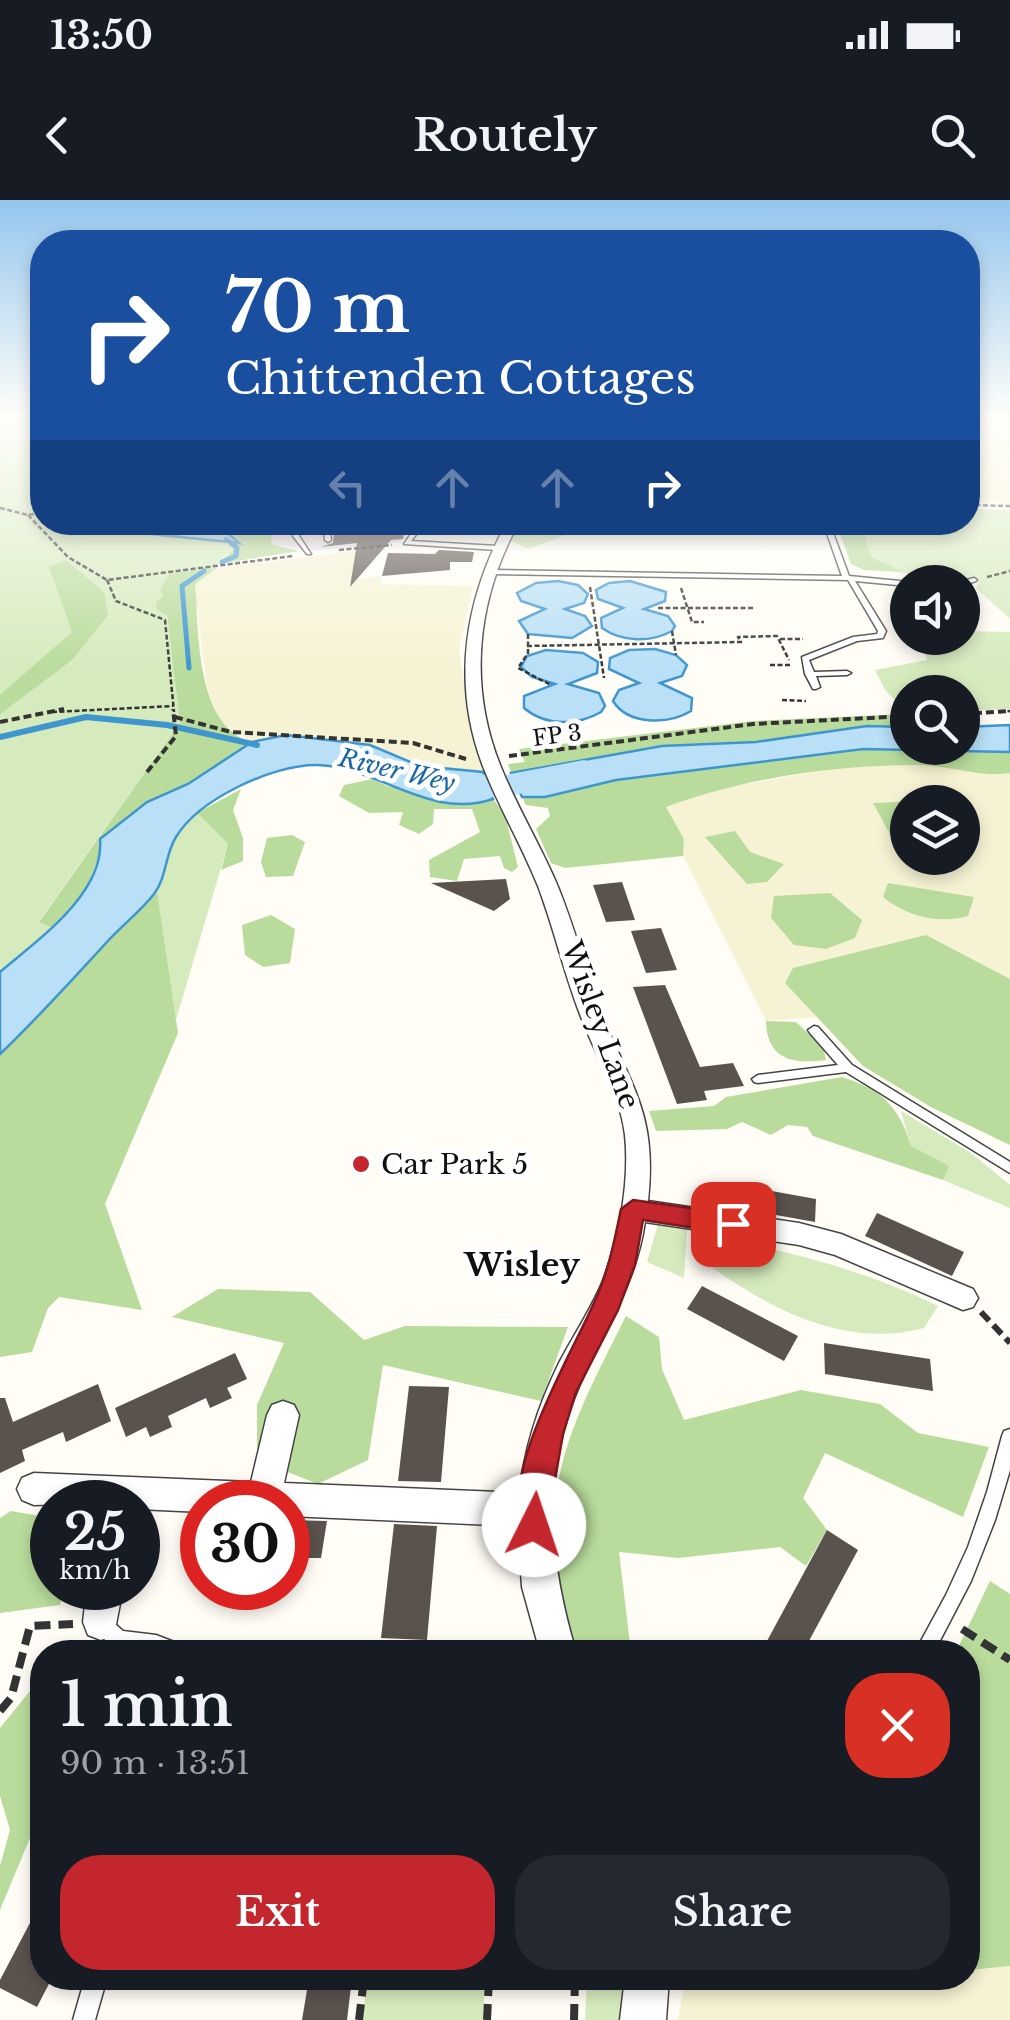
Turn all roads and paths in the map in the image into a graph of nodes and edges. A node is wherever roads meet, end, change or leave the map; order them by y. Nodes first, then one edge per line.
1 (980, 505) edge
2 (1010, 506) edge
3 (0, 508) edge
4 (28, 515) edge
5 (47, 535) edge
6 (297, 535) edge
7 (327, 535) edge
8 (413, 535) edge
9 (505, 535) edge
10 (831, 535) edge
11 (328, 540) dead end
12 (497, 548) junction
13 (308, 554) dead end
14 (223, 564) dead end
15 (488, 572) junction
16 (590, 574) junction
17 (676, 576) junction
18 (848, 578) junction
19 (106, 580) junction
20 (890, 582) edge
21 (658, 608) dead end
22 (689, 608) junction
23 (754, 608) dead end
24 (704, 622) dead end
25 (672, 631) dead end
26 (528, 634) dead end
27 (672, 644) junction
28 (528, 646) junction
29 (600, 646) junction
30 (676, 655) dead end
31 (770, 664) dead end
32 (846, 673) dead end
33 (809, 674) junction
34 (604, 678) dead end
35 (551, 684) dead end
36 (816, 688) dead end
37 (782, 700) dead end
38 (173, 706) junction
39 (810, 708) dead end
40 (1010, 711) edge
41 (980, 713) edge
42 (890, 717) edge
43 (174, 718) junction
44 (0, 722) edge
45 (493, 765) junction
46 (147, 772) dead end
47 (814, 1030) dead end
48 (848, 1068) junction
49 (758, 1079) dead end
50 (1010, 1168) edge
51 (633, 1209) junction
52 (963, 1298) joint
53 (1010, 1344) edge
54 (283, 1414) dead end
55 (1010, 1436) edge
56 (268, 1480) edge
57 (310, 1500) edge
58 (532, 1510) junction
59 (86, 1610) edge
60 (104, 1610) edge
61 (946, 1618) junction
62 (117, 1640) edge
63 (553, 1640) edge
64 (932, 1640) edge
65 (980, 1640) edge
66 (980, 1640) edge
67 (1010, 1660) edge
68 (0, 1711) edge
69 (93, 1990) edge
70 (363, 1990) edge
71 (489, 1990) edge
72 (575, 1990) edge
73 (646, 1990) edge
74 (84, 2020) edge
75 (359, 2020) edge
76 (488, 2020) edge
77 (574, 2020) edge
78 (643, 2020) edge

1 - 2 path
3 - 4 path
5 - 19 path
6 - 13 lane
7 - 11 lane
8 - 12 lane
9 - 12 street, Wisley Lane
10 - 18 lane
12 - 15 street, Wisley Lane
14 - 19 path
15 - 16 lane
15 - 45 street, Wisley Lane
16 - 17 lane
16 - 29 path
17 - 18 lane
17 - 22 path
18 - 20 lane
18 - 33 lane
19 - 38 path
21 - 22 path
22 - 23 path
22 - 24 path
25 - 27 path
26 - 28 path
27 - 29 path
27 - 30 path
27 - 31 path
28 - 29 path
28 - 35 path
29 - 34 path
32 - 33 lane
33 - 36 lane
37 - 39 path
38 - 43 path
38 - 44 path
40 - 41 path
42 - 45 path, FP 3
43 - 45 path, FP 3
43 - 46 path
45 - 51 street, Wisley Lane
47 - 48 lane
48 - 49 lane
48 - 50 lane
51 - 52 street
51 - 58 street, Wisley Lane
52 - 53 path
54 - 56 street
55 - 61 lane
57 - 58 street
58 - 63 street, Wisley Lane
59 - 68 path
60 - 62 lane
61 - 64 lane
61 - 66 path
65 - 67 path
69 - 74 lane
70 - 75 path
71 - 76 path
72 - 77 path
73 - 78 street

